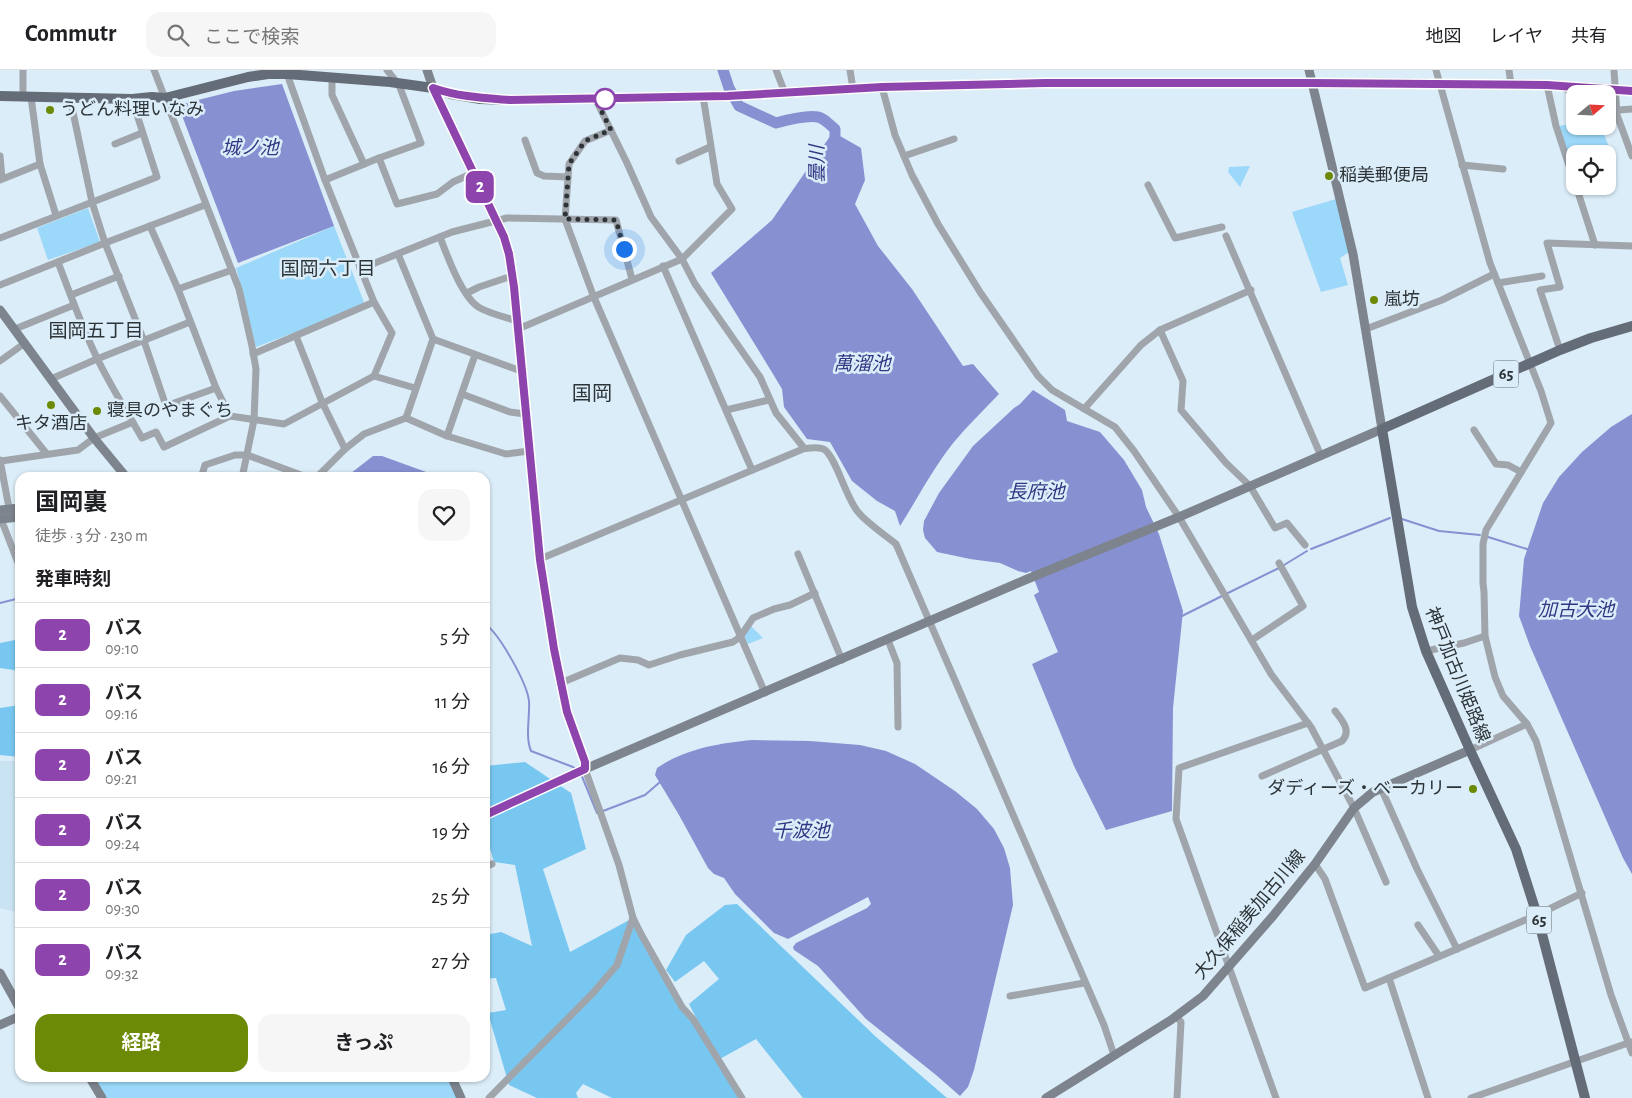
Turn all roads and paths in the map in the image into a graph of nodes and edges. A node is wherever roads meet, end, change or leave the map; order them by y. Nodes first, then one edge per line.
1 (23, 70) edge
2 (154, 70) edge
3 (387, 70) edge
4 (427, 70) edge
5 (776, 70) edge
6 (850, 70) edge
7 (1309, 70) edge
8 (1436, 70) edge
9 (1509, 70) edge
10 (1614, 70) edge
11 (287, 74) junction
12 (332, 76) junction
13 (1312, 83) junction
14 (399, 85) junction
15 (1441, 85) junction
16 (1511, 85) junction
17 (1547, 85) junction
18 (1614, 85) edge
19 (1561, 86) junction
20 (1566, 86) edge
21 (882, 87) junction
22 (433, 88) junction
23 (853, 88) junction
24 (1566, 89) edge
25 (1616, 90) edge
26 (1632, 91) edge
27 (785, 93) junction
28 (0, 96) edge
29 (703, 96) junction
30 (27, 97) junction
31 (70, 98) junction
32 (166, 98) junction
33 (595, 98) junction
34 (132, 99) junction
35 (1616, 109) joint
36 (1632, 109) edge
37 (611, 130) junction
38 (142, 133) junction
39 (954, 139) dead end
40 (524, 140) dead end
41 (115, 144) dead end
42 (710, 147) junction
43 (0, 156) edge
44 (904, 156) junction
45 (1632, 156) edge
46 (1566, 157) edge
47 (379, 158) junction
48 (679, 161) dead end
49 (40, 164) junction
50 (364, 164) junction
51 (1462, 164) junction
52 (1504, 169) dead end
53 (473, 173) junction
54 (568, 178) junction
55 (1, 179) edge
56 (326, 180) junction
57 (1148, 185) dead end
58 (1578, 195) edge
59 (92, 202) junction
60 (205, 205) junction
61 (56, 215) junction
62 (565, 219) junction
63 (497, 221) junction
64 (150, 226) junction
65 (1222, 227) dead end
66 (1226, 236) dead end
67 (440, 237) junction
68 (0, 238) edge
69 (105, 243) junction
70 (1595, 245) junction
71 (1632, 246) edge
72 (398, 254) junction
73 (682, 258) junction
74 (58, 262) junction
75 (663, 266) junction
76 (360, 269) junction
77 (232, 270) junction
78 (1494, 274) junction
79 (118, 276) junction
80 (512, 276) junction
81 (1542, 276) dead end
82 (632, 279) junction
83 (1498, 283) junction
84 (0, 286) edge
85 (178, 289) junction
86 (1251, 290) junction
87 (467, 293) junction
88 (70, 295) junction
89 (593, 295) junction
90 (374, 302) junction
91 (74, 305) junction
92 (0, 310) edge
93 (190, 322) junction
94 (517, 325) junction
95 (1632, 326) edge
96 (15, 329) junction
97 (1366, 329) junction
98 (1160, 330) junction
99 (296, 336) junction
100 (434, 339) junction
101 (144, 341) junction
102 (25, 343) junction
103 (1560, 350) junction
104 (253, 354) junction
105 (475, 355) junction
106 (97, 359) junction
107 (0, 361) edge
108 (1530, 364) junction
109 (521, 371) junction
110 (374, 376) junction
111 (51, 379) junction
112 (216, 388) junction
113 (416, 388) junction
114 (462, 394) junction
115 (0, 396) edge
116 (769, 400) junction
117 (322, 402) junction
118 (1084, 408) junction
119 (726, 410) junction
120 (525, 414) junction
121 (230, 416) junction
122 (406, 418) junction
123 (254, 420) junction
124 (133, 422) junction
125 (1382, 429) junction
126 (1474, 430) dead end
127 (448, 436) junction
128 (94, 438) junction
129 (345, 448) junction
130 (804, 448) junction
131 (529, 451) junction
132 (46, 453) junction
133 (247, 455) junction
134 (1321, 456) junction
135 (0, 460) edge
136 (752, 470) junction
137 (122, 472) edge
138 (202, 472) edge
139 (243, 472) edge
140 (293, 472) edge
141 (322, 472) edge
142 (1521, 472) junction
143 (1250, 486) junction
144 (682, 501) junction
145 (6, 515) edge
146 (1180, 517) junction
147 (1305, 545) dead end
148 (15, 549) edge
149 (798, 554) dead end
150 (540, 560) junction
151 (1279, 563) dead end
152 (815, 593) junction
153 (930, 622) junction
154 (1485, 636) junction
155 (740, 637) junction
156 (888, 640) junction
157 (1252, 640) junction
158 (1426, 651) junction
159 (842, 660) junction
160 (561, 683) junction
161 (765, 693) junction
162 (1335, 711) dead end
163 (1308, 724) junction
164 (1527, 724) junction
165 (898, 727) dead end
166 (1324, 750) junction
167 (1470, 750) junction
168 (585, 769) junction
169 (1262, 776) dead end
170 (1381, 788) junction
171 (1354, 808) junction
172 (490, 813) edge
173 (1315, 864) junction
174 (1386, 882) dead end
175 (1582, 893) junction
176 (1537, 915) junction
177 (633, 918) junction
178 (1418, 925) dead end
179 (1457, 949) junction
180 (1439, 956) junction
181 (1228, 968) junction
182 (0, 972) edge
183 (1389, 978) junction
184 (1084, 983) junction
185 (1010, 996) dead end
186 (15, 1000) edge
187 (1176, 1016) junction
188 (15, 1018) edge
189 (0, 1025) edge
190 (1630, 1042) edge
191 (1632, 1053) edge
192 (1114, 1055) junction
193 (1576, 1062) junction
194 (92, 1082) edge
195 (454, 1082) edge
196 (102, 1098) edge
197 (461, 1098) edge
198 (489, 1098) edge
199 (742, 1098) edge
200 (1046, 1098) edge
201 (1177, 1098) edge
202 (1276, 1098) edge
203 (1428, 1098) edge
204 (1471, 1098) edge
205 (1585, 1098) edge

1 - 30 street
2 - 32 street
3 - 14 street
4 - 22 street
5 - 27 street
6 - 23 street
7 - 13 street
8 - 15 street
9 - 16 street
10 - 18 street
11 - 12 main road
11 - 32 main road
11 - 56 street
12 - 14 main road
12 - 50 street
13 - 15 main road
13 - 21 main road
13 - 97 street
14 - 22 main road
14 - 47 street
15 - 16 main road
15 - 51 street
16 - 17 main road
17 - 19 main road
17 - 46 street
19 - 20 main road
19 - 24 street
21 - 23 main road
21 - 44 street
22 - 33 main road
22 - 53 street
23 - 27 main road
25 - 26 main road
27 - 29 main road
28 - 30 main road
29 - 33 main road
29 - 42 street
30 - 31 main road
30 - 49 street
31 - 34 main road
31 - 59 street
32 - 34 main road
32 - 60 street
33 - 37 street
34 - 38 street
35 - 36 street
35 - 45 street
37 - 54 street
37 - 73 street
38 - 41 street
38 - 59 street
39 - 44 street
40 - 54 street
42 - 48 street
42 - 73 street
43 - 55 street
44 - 118 street
47 - 50 street
47 - 53 street
49 - 55 street
49 - 61 street
50 - 56 street
51 - 52 street
51 - 78 street
53 - 63 street
54 - 62 street
56 - 76 street
57 - 65 street
58 - 70 street
59 - 61 street
59 - 69 street
60 - 64 street
60 - 77 street
61 - 68 street
62 - 63 street
62 - 82 street
62 - 89 street
63 - 67 street
63 - 80 street
64 - 69 street
64 - 85 street
66 - 86 street
67 - 72 street
67 - 87 street
69 - 74 street
69 - 79 street
70 - 71 street
70 - 103 street
72 - 76 street
72 - 100 street
73 - 75 street
73 - 116 street
74 - 84 street
74 - 88 street
75 - 82 street
75 - 119 street
76 - 90 street
77 - 85 street
77 - 104 street
78 - 83 street
78 - 97 street
79 - 88 street
79 - 101 street
80 - 87 street
80 - 94 street
81 - 83 street
82 - 89 street
83 - 108 street
85 - 93 street
86 - 98 street
86 - 134 street
87 - 94 street
88 - 91 street
89 - 94 street
89 - 144 street
90 - 99 street
90 - 110 street
91 - 96 street
91 - 106 street
92 - 96 street
93 - 101 street
93 - 112 street
94 - 109 street
95 - 103 main road, 65
96 - 102 street
97 - 125 street
98 - 118 street
98 - 143 street
99 - 104 street
99 - 117 street
100 - 105 street
100 - 113 street
101 - 106 street
101 - 112 street
102 - 107 street
102 - 111 street
103 - 108 main road, 65
104 - 123 street
105 - 109 street
105 - 114 street
106 - 111 street
106 - 124 street
108 - 125 main road, 65
108 - 142 street
109 - 120 street
110 - 113 street
110 - 117 street
111 - 128 street
112 - 121 street
113 - 122 street
114 - 120 street
114 - 127 street
115 - 132 street
116 - 119 street
116 - 130 street
117 - 123 street
117 - 129 street
118 - 146 street
119 - 136 street
120 - 131 street
121 - 123 street
121 - 124 street
122 - 127 street
122 - 129 street
123 - 133 street
124 - 128 street
125 - 134 street
125 - 158 main road, 神戸加古川姫路線 / 65
126 - 142 street
127 - 131 street
128 - 132 street
128 - 137 street
129 - 141 street
130 - 136 street
130 - 153 street
131 - 150 street
132 - 135 street
133 - 138 street
133 - 139 street
133 - 140 street
134 - 143 street
135 - 145 street
136 - 144 street
142 - 154 street
143 - 146 street
143 - 147 street
144 - 150 street
144 - 155 street
145 - 148 street
146 - 153 street
146 - 157 street
149 - 152 street
150 - 160 street
151 - 157 street
152 - 155 street
152 - 159 street
153 - 156 street
153 - 184 street
154 - 158 street
154 - 164 street
155 - 160 street
155 - 161 street
156 - 159 street
156 - 165 street
157 - 163 street
158 - 167 main road, 神戸加古川姫路線 / 65
159 - 161 street
160 - 168 street
161 - 168 street
162 - 166 street
163 - 166 street
163 - 181 street
164 - 167 street
164 - 175 street
166 - 169 street
166 - 171 street
167 - 170 street, 大久保稲美加古川線
167 - 176 main road, 神戸加古川姫路線 / 65
168 - 172 street
168 - 177 street
170 - 171 street, 大久保稲美加古川線
170 - 179 street
171 - 173 street, 大久保稲美加古川線
171 - 174 street
173 - 181 street, 大久保稲美加古川線
173 - 183 street
175 - 176 street
175 - 190 street
176 - 179 street
176 - 193 main road, 神戸加古川姫路線 / 65
177 - 198 street
177 - 199 street
178 - 180 street
179 - 180 street
180 - 183 street
181 - 187 street, 大久保稲美加古川線
181 - 202 street
182 - 186 street
183 - 203 street
184 - 185 street
184 - 192 street
187 - 192 street, 大久保稲美加古川線
187 - 201 street
188 - 189 street
190 - 191 street
190 - 193 street
192 - 200 street, 大久保稲美加古川線
193 - 204 street
193 - 205 main road, 神戸加古川姫路線 / 65
194 - 196 street
195 - 197 street

